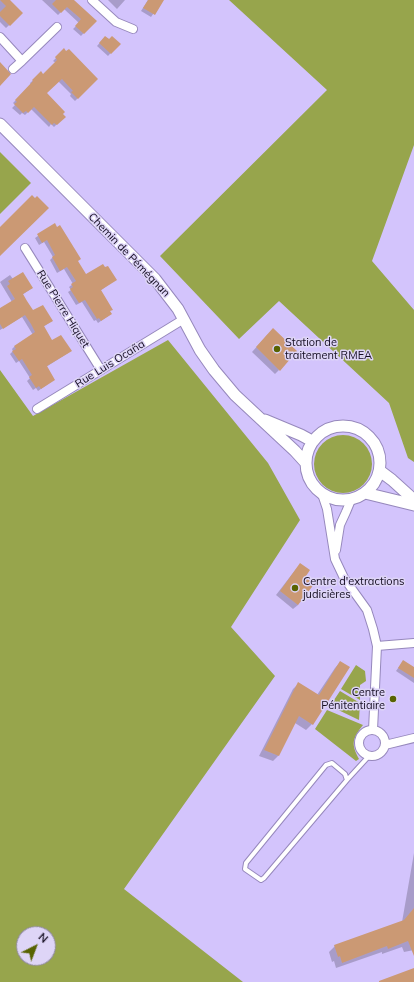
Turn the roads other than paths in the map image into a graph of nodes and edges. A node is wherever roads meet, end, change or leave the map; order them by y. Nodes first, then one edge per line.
1 (92, 0) edge
2 (56, 27) dead end
3 (133, 29) dead end
4 (0, 37) edge
5 (22, 61) junction
6 (13, 69) dead end
7 (0, 124) edge
8 (25, 248) dead end
9 (184, 319) junction
10 (101, 370) junction
11 (37, 409) dead end
12 (258, 417) junction
13 (312, 441) junction
14 (305, 462) junction
15 (380, 471) junction
16 (365, 493) junction
17 (322, 494) junction
18 (351, 500) junction
19 (414, 500) edge
20 (414, 505) edge
21 (335, 559) junction
22 (414, 643) edge
23 (376, 646) junction
24 (373, 730) junction
25 (414, 738) edge
26 (385, 745) junction
27 (368, 756) junction
28 (347, 780) junction

1 - 3 street
2 - 5 street
4 - 5 street
5 - 6 street
7 - 9 street, Chemin de Pémégnan
8 - 10 street, Rue Pierre Hiquet
9 - 10 street, Rue Luis Ocaña
9 - 12 street, Chemin de Pémégnan
10 - 11 street, Rue Luis Ocaña
12 - 13 street, Chemin de Pémégnan
12 - 14 street, Chemin de Pémégnan
13 - 14 street
13 - 15 street
14 - 17 street
15 - 16 street
15 - 19 street
16 - 18 street
16 - 20 street
17 - 18 street
17 - 21 street
18 - 21 street
21 - 23 street
22 - 23 street
23 - 24 street
24 - 26 street
24 - 27 street
25 - 26 street
26 - 27 street
27 - 28 lane
28 - 28 lane

